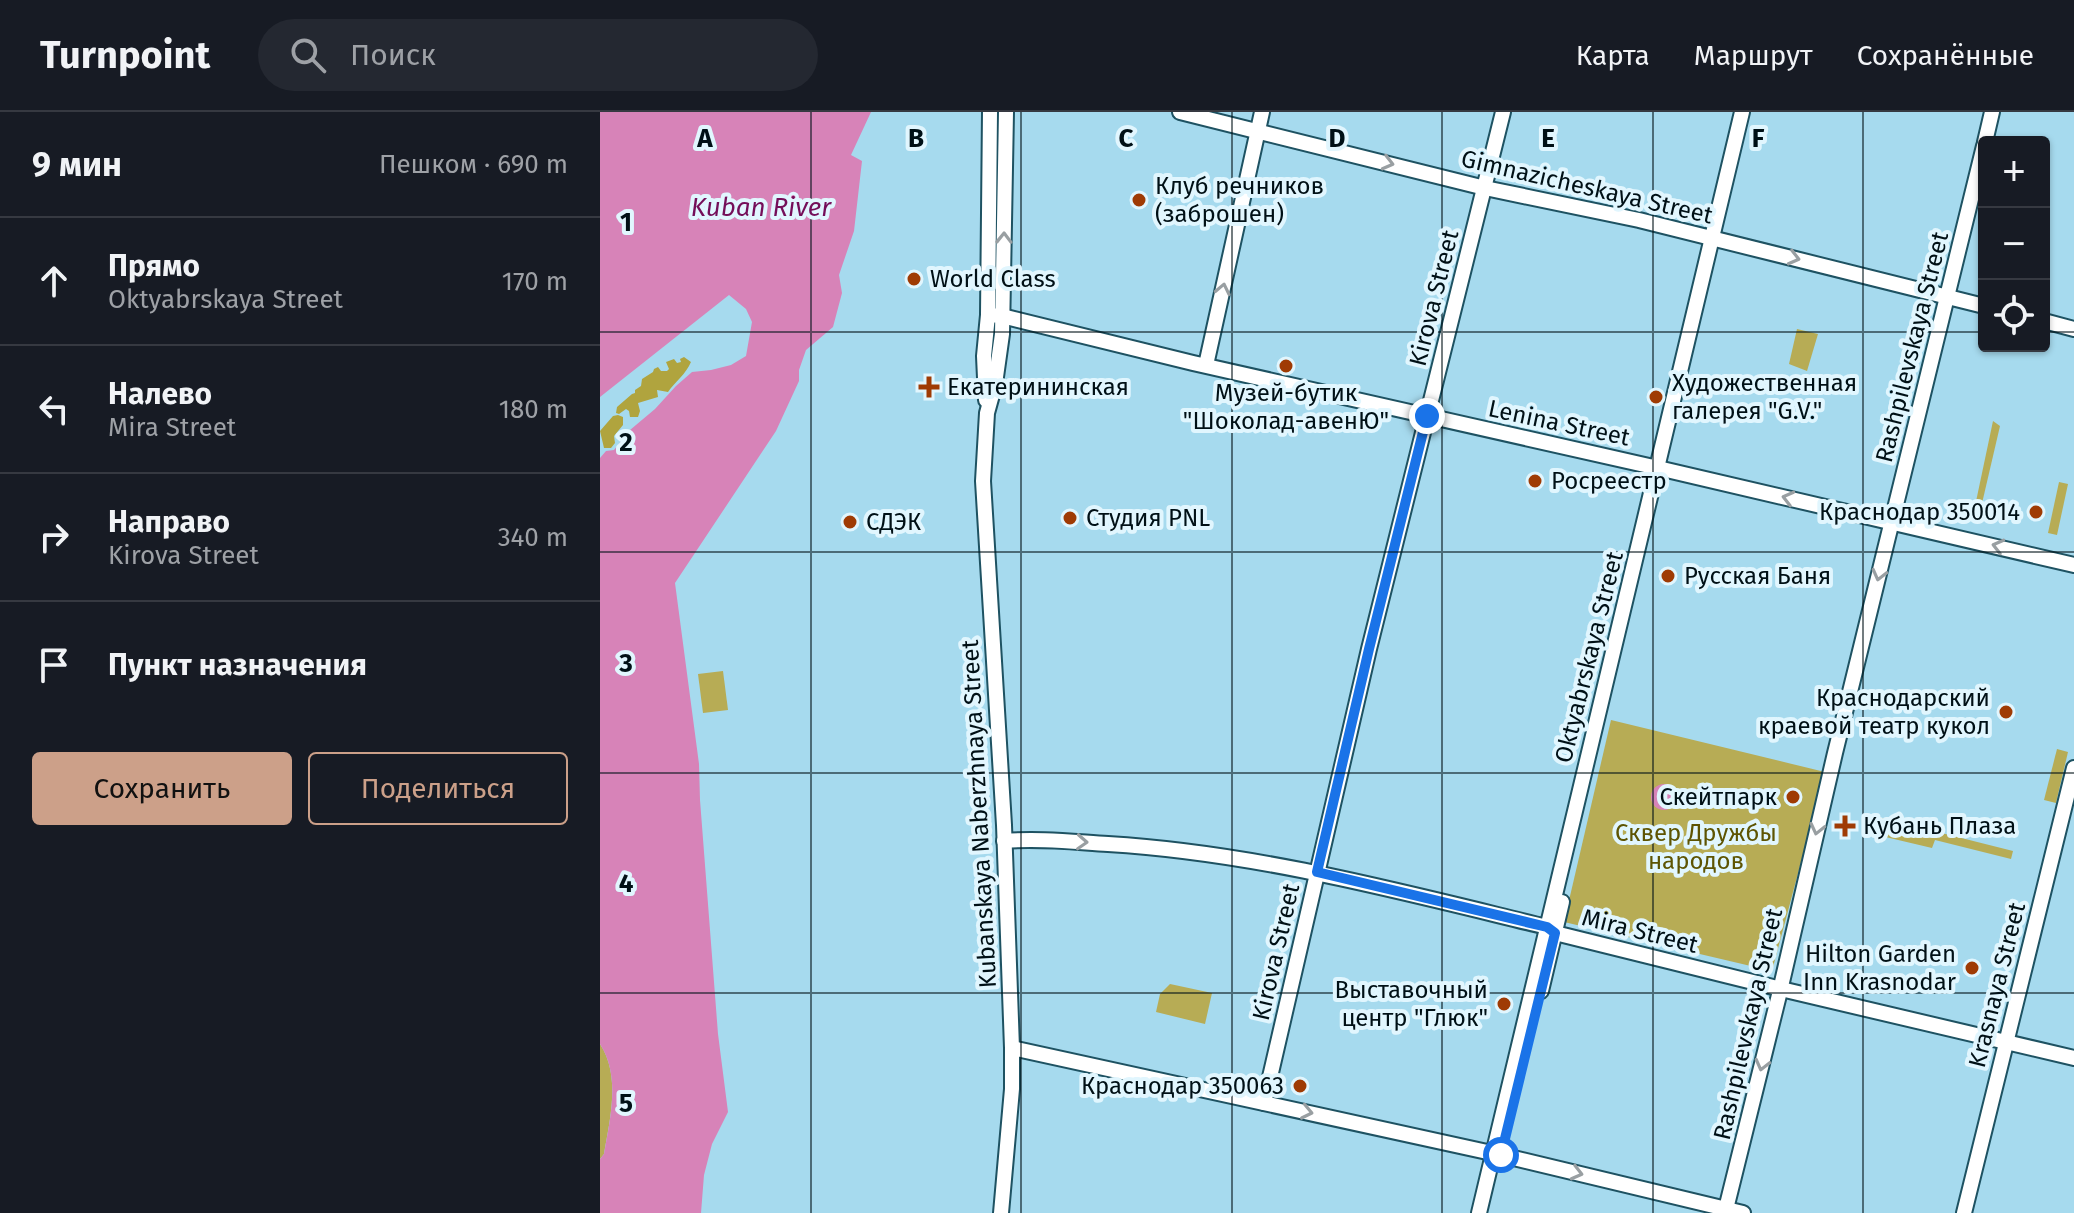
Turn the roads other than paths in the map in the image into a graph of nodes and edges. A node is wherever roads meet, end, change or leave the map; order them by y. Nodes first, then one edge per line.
1 (990, 112) edge
2 (1006, 112) edge
3 (1180, 112) edge
4 (1262, 112) edge
5 (1503, 112) edge
6 (1742, 112) edge
7 (1750, 112) edge
8 (1992, 112) edge
9 (1258, 130) junction
10 (1986, 136) edge
11 (1978, 169) edge
12 (1485, 188) junction
13 (1716, 238) junction
14 (1947, 296) junction
15 (1978, 304) edge
16 (995, 316) junction
17 (2050, 323) edge
18 (2074, 329) edge
19 (1206, 365) junction
20 (1427, 416) junction
21 (1661, 468) junction
22 (1891, 523) junction
23 (2074, 565) edge
24 (2074, 768) edge
25 (2074, 806) edge
26 (1004, 841) junction
27 (1317, 872) junction
28 (1552, 928) junction
29 (1782, 986) junction
30 (2011, 1040) junction
31 (1012, 1048) junction
32 (2074, 1055) edge
33 (1264, 1103) junction
34 (1497, 1154) junction
35 (1725, 1211) edge
36 (1001, 1213) edge
37 (1479, 1213) edge
38 (1488, 1213) edge
39 (1743, 1213) edge
40 (1964, 1213) edge
41 (1974, 1213) edge

1 - 16 main road, Kubanskaya Naberzhnaya Street
16 -> 2 main road, Kubanskaya Naberzhnaya Street
3 - 9 main road, Gimnazicheskaya Street
4 - 9 main road
5 - 12 main road, Kirova Street
6 - 13 main road, Oktyabrskaya Street
7 - 13 main road, Oktyabrskaya Street
8 - 10 main road, Rashpilevskaya Street
9 -> 12 main road, Gimnazicheskaya Street
19 -> 9 main road
11 - 14 main road, Rashpilevskaya Street
12 - 13 main road, Gimnazicheskaya Street
12 - 20 main road, Kirova Street
13 -> 14 main road, Gimnazicheskaya Street
13 - 21 main road, Oktyabrskaya Street
14 - 15 main road, Gimnazicheskaya Street
14 - 22 main road, Rashpilevskaya Street
16 - 19 main road, Lenina Street
16 - 26 main road, Kubanskaya Naberzhnaya Street
17 - 18 main road
19 - 20 main road, Lenina Street
20 - 21 main road, Lenina Street
20 - 27 main road, Kirova Street
22 -> 21 main road, Lenina Street
21 - 28 main road, Oktyabrskaya Street
23 -> 22 main road, Lenina Street
22 -> 29 main road, Rashpilevskaya Street
24 - 30 main road, Krasnaya Street
25 - 30 main road, Krasnaya Street
26 -> 27 main road, Mira Street
26 - 31 main road, Kubanskaya Naberzhnaya Street
27 - 28 main road, Mira Street
27 - 33 main road, Kirova Street
28 - 29 main road, Mira Street
28 - 34 main road, Oktyabrskaya Street
29 - 30 main road, Mira Street
29 -> 35 main road, Rashpilevskaya Street
30 - 32 main road, Mira Street
30 - 40 main road, Krasnaya Street
30 - 41 main road, Krasnaya Street
31 - 33 main road
31 - 36 main road, Kubanskaya Naberzhnaya Street
33 -> 34 main road
34 -> 35 main road
34 - 37 main road, Oktyabrskaya Street
34 - 38 main road, Oktyabrskaya Street
35 - 39 main road

